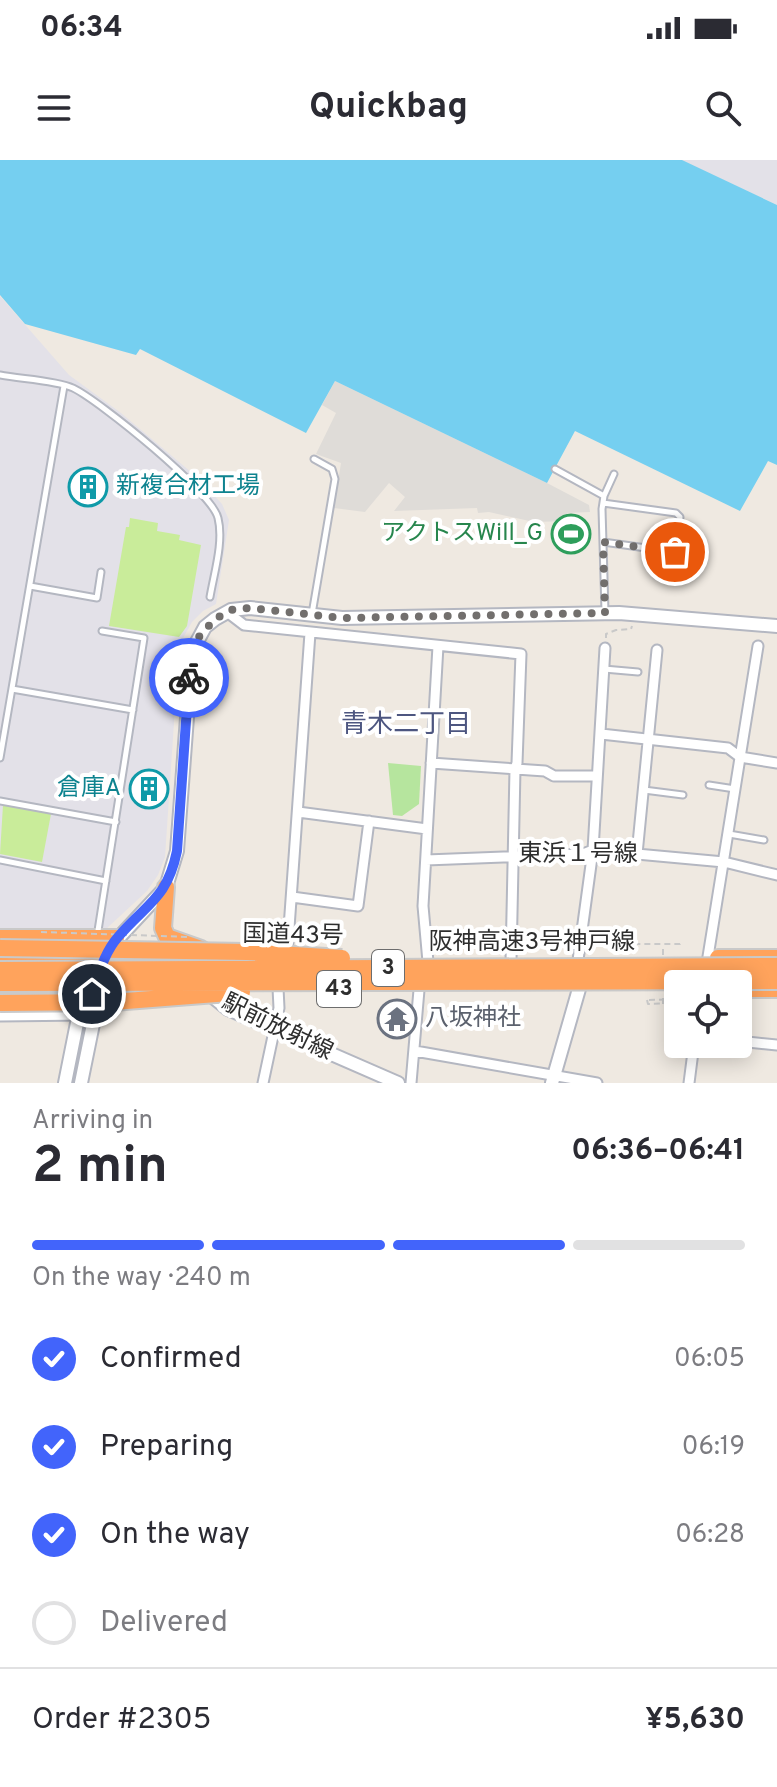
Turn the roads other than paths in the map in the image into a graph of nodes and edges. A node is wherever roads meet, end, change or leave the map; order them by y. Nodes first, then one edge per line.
1 (0, 375) edge
2 (64, 386) junction
3 (314, 459) dead end
4 (555, 469) dead end
5 (614, 474) dead end
6 (604, 499) junction
7 (603, 542) junction
8 (101, 572) dead end
9 (30, 586) junction
10 (210, 597) dead end
11 (227, 612) junction
12 (605, 613) junction
13 (312, 615) junction
14 (777, 626) edge
15 (102, 631) dead end
16 (310, 633) junction
17 (438, 646) junction
18 (758, 646) dead end
19 (605, 648) dead end
20 (657, 650) dead end
21 (604, 669) junction
22 (638, 672) dead end
23 (12, 689) junction
24 (0, 696) edge
25 (11, 698) junction
26 (133, 710) junction
27 (601, 734) junction
28 (650, 739) junction
29 (740, 757) junction
30 (0, 758) edge
31 (431, 763) junction
32 (777, 763) edge
33 (515, 769) junction
34 (597, 776) junction
35 (709, 785) dead end
36 (735, 789) junction
37 (644, 790) junction
38 (683, 795) dead end
39 (0, 801) edge
40 (298, 812) junction
41 (369, 821) junction
42 (116, 822) junction
43 (427, 829) junction
44 (729, 834) junction
45 (764, 840) dead end
46 (593, 850) junction
47 (637, 854) junction
48 (515, 856) junction
49 (0, 860) edge
50 (426, 860) junction
51 (724, 862) junction
52 (777, 875) edge
53 (106, 881) junction
54 (166, 887) junction
55 (292, 897) junction
56 (0, 938) edge
57 (97, 938) junction
58 (116, 938) junction
59 (0, 948) edge
60 (0, 958) edge
61 (104, 958) junction
62 (777, 958) edge
63 (251, 959) junction
64 (708, 959) junction
65 (287, 960) junction
66 (578, 960) junction
67 (511, 961) junction
68 (431, 965) junction
69 (777, 966) edge
70 (0, 970) edge
71 (706, 970) edge
72 (335, 981) junction
73 (777, 981) edge
74 (0, 983) edge
75 (203, 988) junction
76 (278, 988) junction
77 (664, 988) edge
78 (579, 989) junction
79 (752, 989) edge
80 (777, 989) edge
81 (419, 990) junction
82 (0, 994) edge
83 (92, 994) junction
84 (0, 1003) edge
85 (394, 1008) dead end
86 (87, 1015) junction
87 (0, 1016) edge
88 (417, 1024) junction
89 (275, 1030) junction
90 (752, 1042) edge
91 (777, 1045) edge
92 (415, 1051) junction
93 (692, 1058) edge
94 (375, 1078) edge
95 (553, 1079) edge
96 (65, 1083) edge
97 (81, 1083) edge
98 (263, 1083) edge
99 (398, 1083) edge
100 (411, 1083) edge
101 (597, 1083) edge
102 (689, 1083) edge

1 - 2 lane
2 - 9 lane
2 - 10 lane
3 - 13 lane
4 - 6 lane
5 - 6 lane
6 - 7 lane
6 - 7 lane
7 - 12 lane
8 - 9 lane
9 - 23 lane
11 - 13 street
11 - 16 street
11 - 54 street
12 - 13 street
12 - 14 street
15 - 26 lane
16 - 17 street
16 - 40 street
17 - 31 street
17 - 33 street
18 - 29 street
19 - 21 street
20 - 28 street
21 - 22 lane
21 - 27 street
23 - 25 lane
23 - 26 lane
24 - 25 lane
25 - 30 lane
26 - 42 lane
27 - 28 street
27 - 34 street
28 - 29 street
28 - 37 street
29 - 32 street
29 - 36 street
31 - 33 street
31 - 43 street
33 - 34 street
33 - 48 street
34 - 46 street
35 - 36 lane
36 - 44 street
37 - 38 lane
37 - 47 street
39 - 42 lane
40 - 41 street
40 - 55 street
41 - 43 street
41 - 55 street
42 - 53 lane
43 - 50 street
44 - 45 lane
44 - 51 street
46 - 47 street, 東浜１号線
46 - 48 street, 東浜１号線
46 - 66 street
47 - 51 street, 東浜１号線
48 - 50 street, 東浜１号線
48 - 67 street
49 - 53 lane
50 - 68 street
51 - 52 street, 東浜１号線
51 - 64 street
53 - 57 lane
54 - 58 street
54 - 63 highway
55 - 65 street
56 - 57 highway
57 - 58 highway
58 - 61 street
59 - 68 highway, bridge
60 - 61 highway, 国道43号 / 43
61 - 63 highway, 国道43号 / 43
61 - 83 street
62 - 64 highway, 国道43号 / 43
63 - 65 highway, 国道43号 / 43
64 - 66 highway, 国道43号 / 43
64 - 71 street
65 - 68 highway, 国道43号 / 43
66 - 67 highway, 国道43号 / 43
67 - 68 highway, 国道43号 / 43
68 - 69 highway, 阪神高速3号神戸線 / 3, bridge
68 - 70 highway, 阪神高速3号神戸線 / 3, bridge
72 - 73 highway, 阪神高速3号神戸線 / 3, bridge
72 - 74 highway, 阪神高速3号神戸線 / 3, bridge
72 - 84 highway, bridge
75 - 76 highway, 43
75 - 83 highway, 43
75 - 89 street, 駅前放射線
76 - 81 highway, 43
76 - 89 street
77 - 78 highway, 43
78 - 81 highway, 43
78 - 95 street
79 - 80 highway
81 - 88 street
82 - 83 highway, 43
83 - 86 street
85 - 88 lane
86 - 87 street
86 - 96 street
86 - 97 street
88 - 92 street
89 - 94 street, 駅前放射線
89 - 98 street
90 - 91 street
92 - 95 street
92 - 100 street
93 - 102 street
94 - 99 street, 駅前放射線
95 - 101 street

